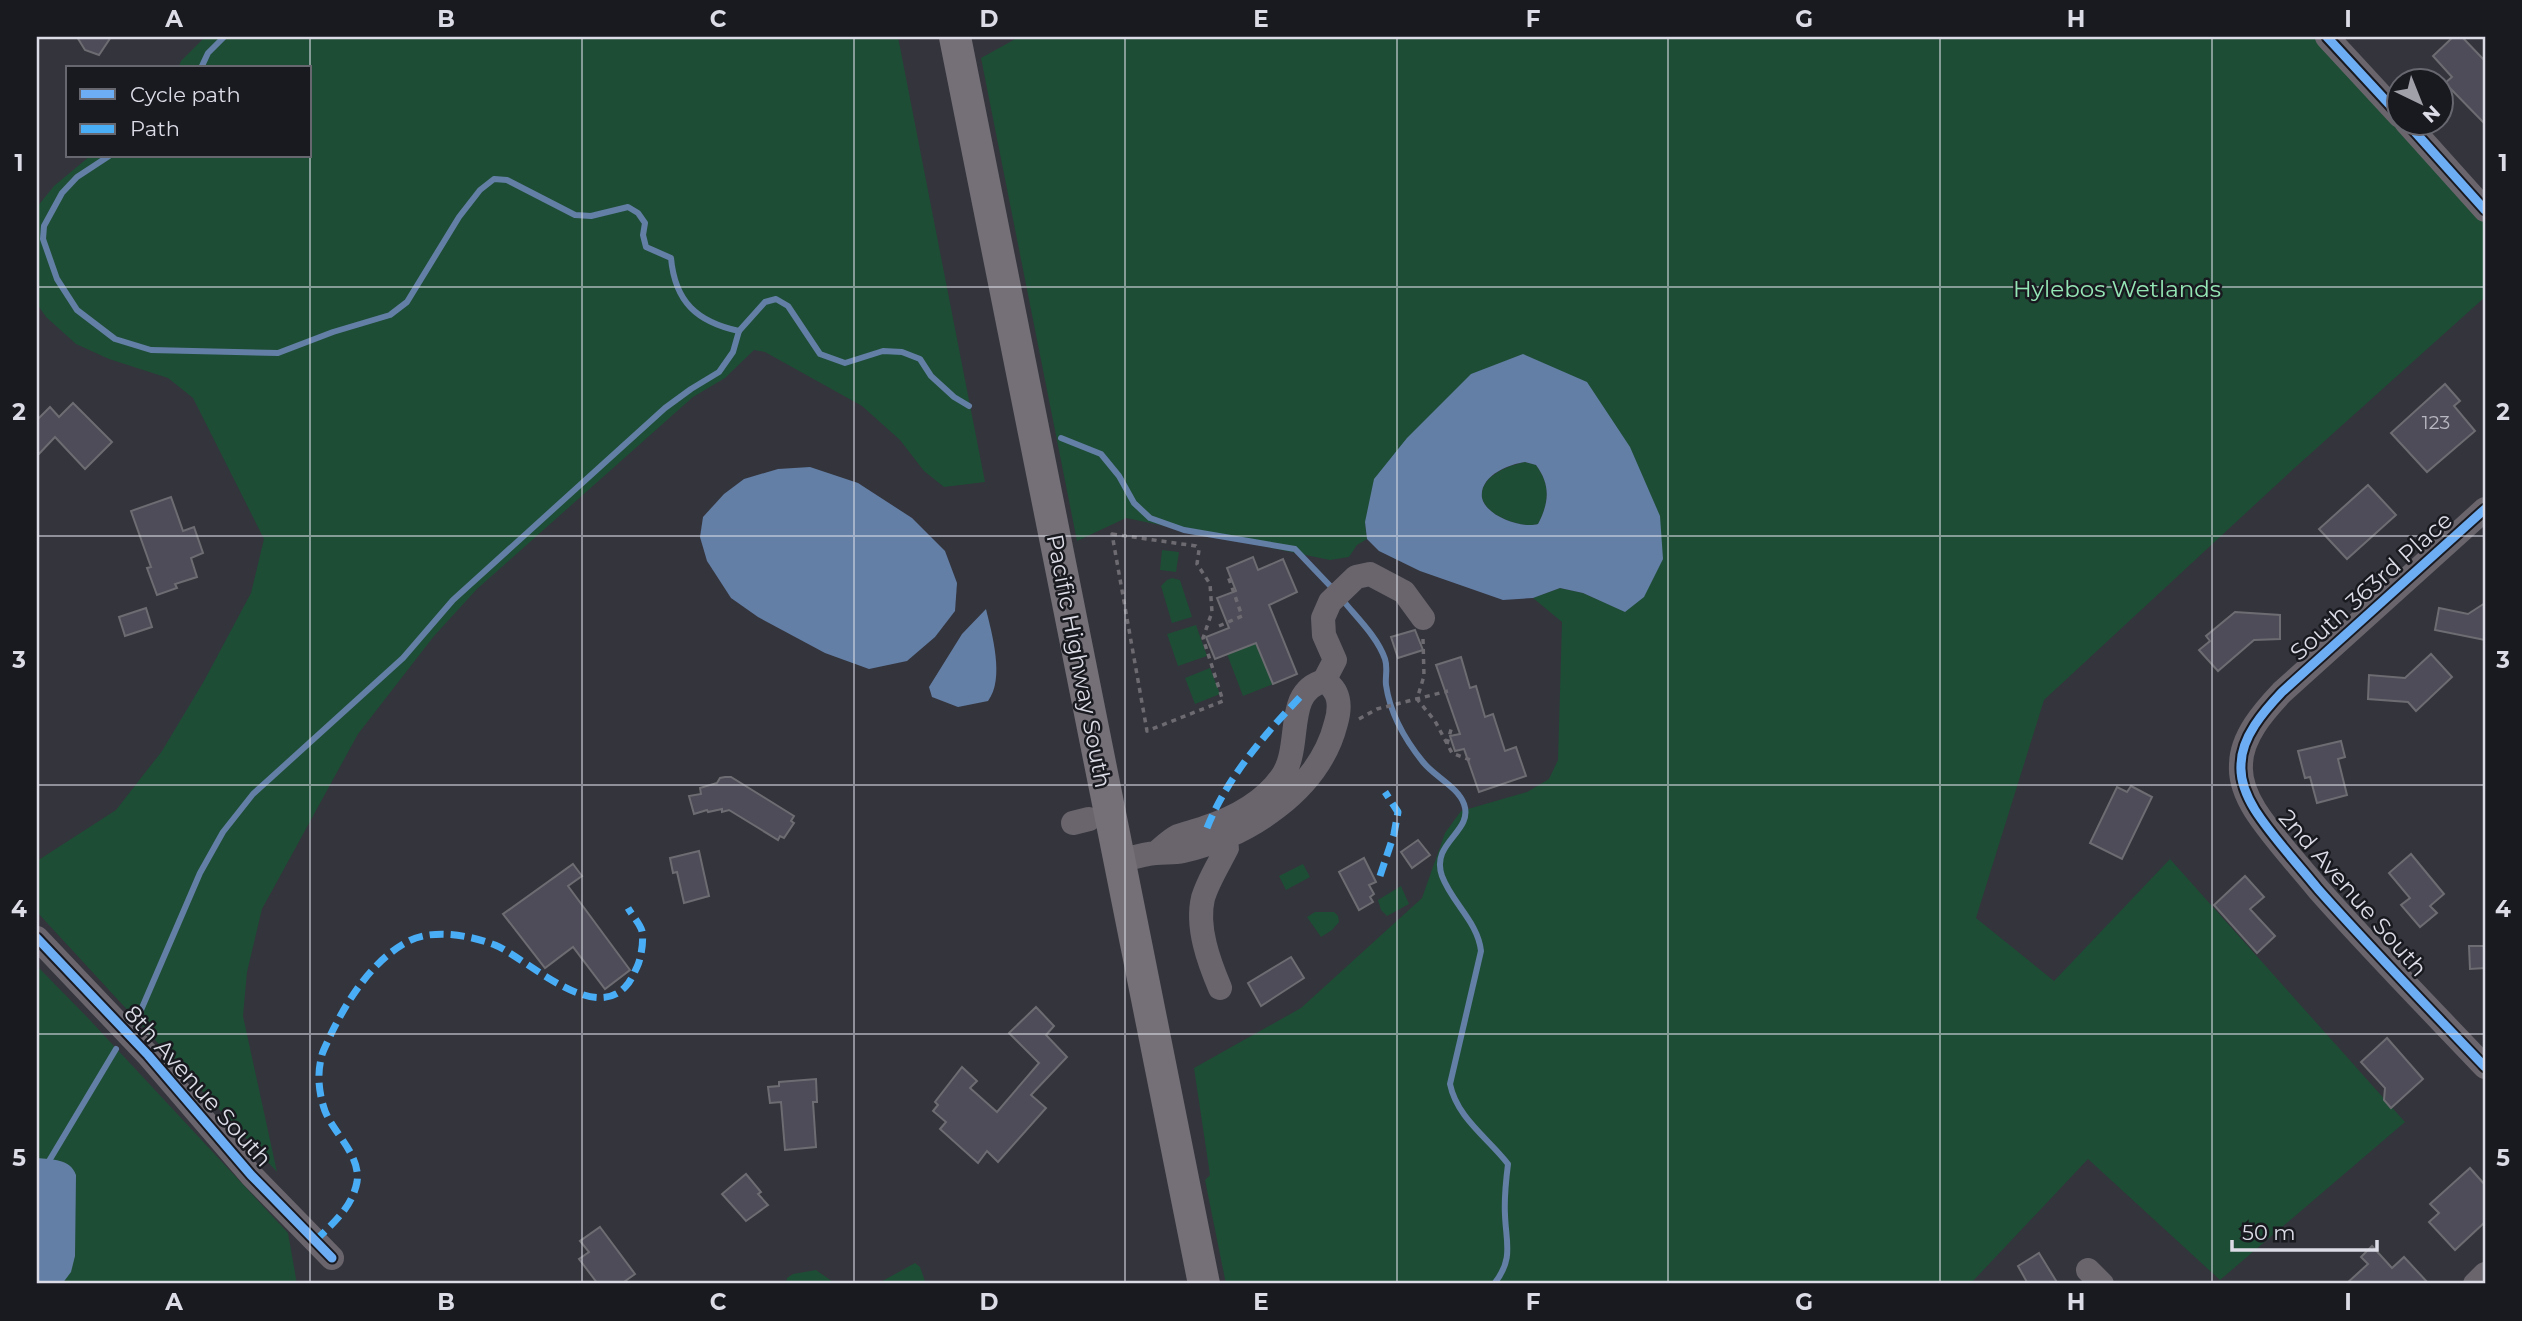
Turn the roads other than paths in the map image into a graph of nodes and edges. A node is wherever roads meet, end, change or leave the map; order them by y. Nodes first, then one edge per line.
1 (933, 37) edge
2 (955, 37) edge
3 (2327, 37) edge
4 (2386, 102) edge
5 (2419, 136) edge
6 (2485, 210) edge
7 (2485, 509) edge
8 (1423, 618) road end
9 (1324, 681) junction
10 (2282, 692) joint
11 (1217, 840) junction
12 (1156, 853) junction
13 (1119, 861) junction
14 (37, 938) edge
15 (1220, 988) dead end
16 (2485, 1067) edge
17 (332, 1258) dead end
18 (2485, 1274) edge
19 (1182, 1284) edge
20 (1204, 1284) edge
21 (2475, 1284) edge

1 - 19 main road, Pacific Highway South
2 - 13 main road, Pacific Highway South
3 - 4 street
5 - 6 street
7 - 10 street, South 363rd Place
8 - 9 street
9 - 11 street
9 - 12 street
10 - 16 street, 2nd Avenue South
11 - 12 street
11 - 15 street
12 - 13 street
13 - 20 main road, Pacific Highway South
14 - 17 street, 8th Avenue South
18 - 21 street

